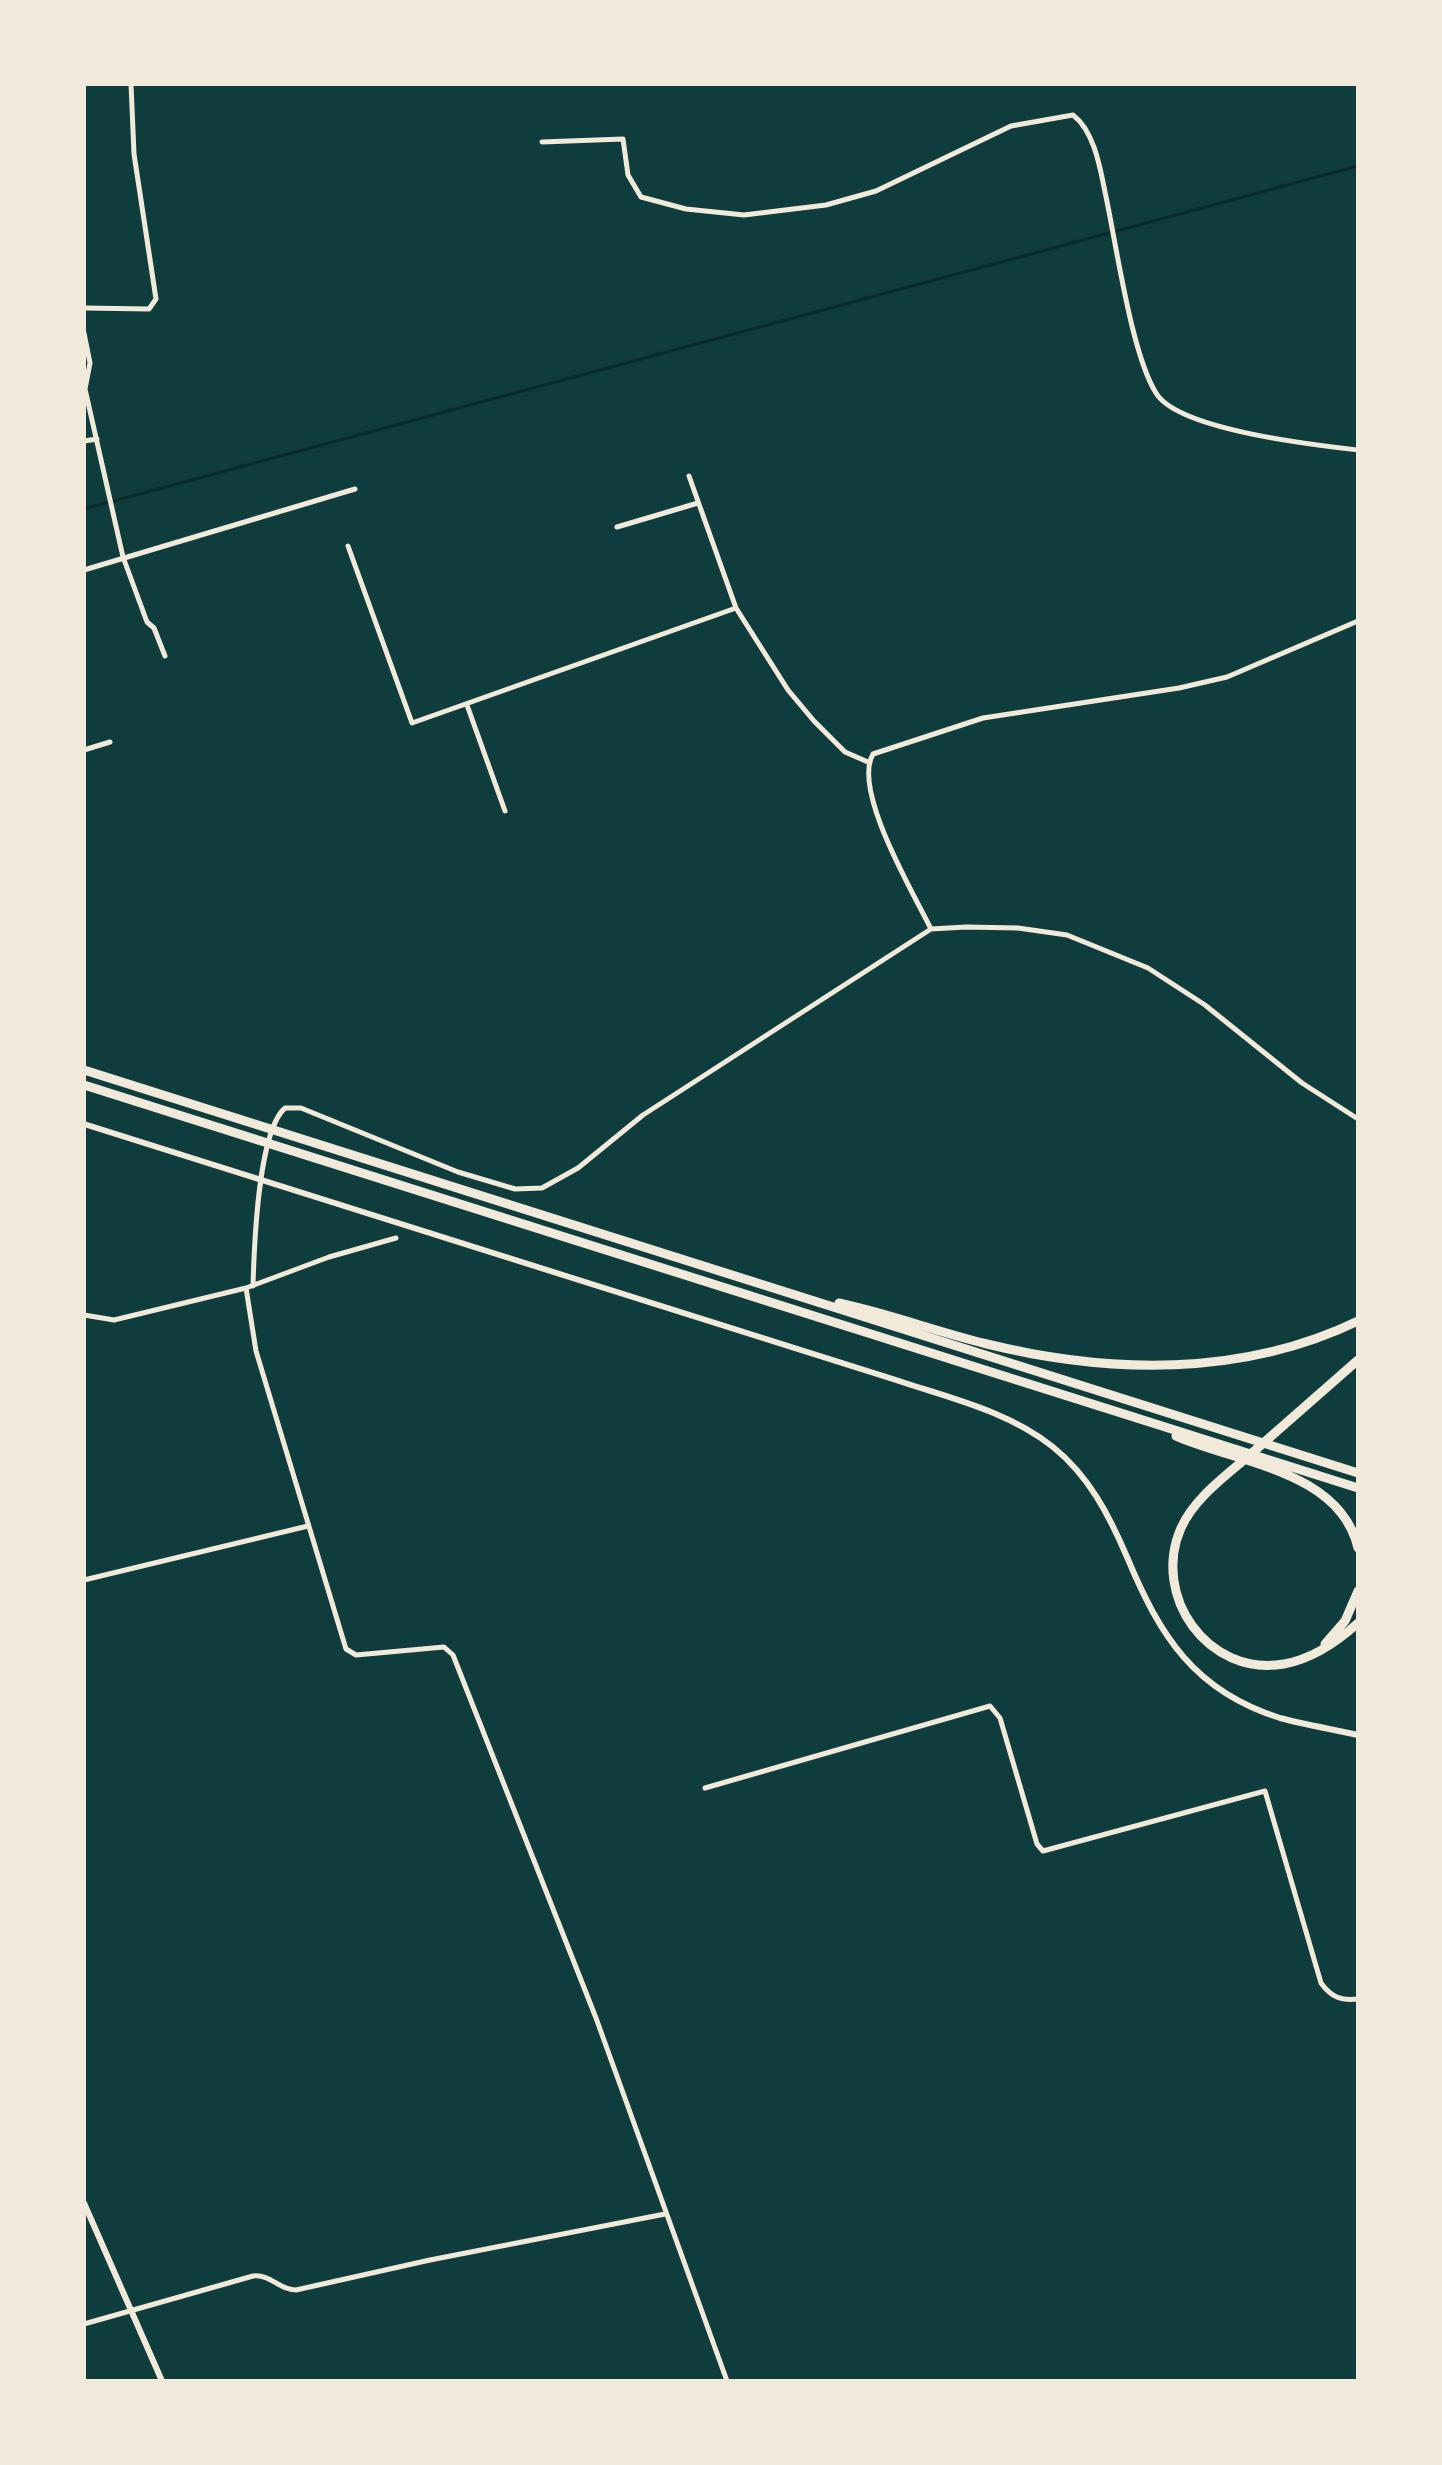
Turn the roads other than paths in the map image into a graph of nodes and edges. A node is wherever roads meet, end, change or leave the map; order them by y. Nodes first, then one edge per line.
1 (131, 84) edge
2 (542, 142) dead end
3 (84, 308) edge
4 (84, 333) edge
5 (85, 389) edge
6 (97, 439) junction
7 (84, 441) edge
8 (1358, 450) edge
9 (689, 476) dead end
10 (355, 489) dead end
11 (698, 503) junction
12 (617, 527) dead end
13 (348, 546) dead end
14 (123, 557) junction
15 (84, 570) edge
16 (736, 608) junction
17 (1358, 621) edge
18 (165, 656) dead end
19 (467, 705) junction
20 (110, 742) dead end
21 (84, 750) edge
22 (868, 762) junction
23 (505, 811) dead end
24 (931, 929) junction
25 (84, 1070) edge
26 (84, 1085) edge
27 (1358, 1119) edge
28 (84, 1124) edge
29 (396, 1238) dead end
30 (250, 1287) junction
31 (789, 1293) junction
32 (84, 1315) edge
33 (1358, 1321) edge
34 (1358, 1360) edge
35 (1137, 1418) junction
36 (1358, 1473) edge
37 (1358, 1488) edge
38 (308, 1526) junction
39 (1358, 1548) edge
40 (84, 1580) edge
41 (1358, 1591) edge
42 (1358, 1623) edge
43 (1320, 1650) junction
44 (1358, 1735) edge
45 (705, 1788) dead end
46 (1358, 1999) edge
47 (84, 2203) edge
48 (665, 2214) junction
49 (130, 2310) junction
50 (84, 2324) edge
51 (162, 2381) edge
52 (727, 2381) edge

1 - 3 street
2 - 8 street
4 - 5 street
5 - 6 street
6 - 7 street
6 - 14 street
9 - 11 street
10 - 14 street
11 - 12 street
11 - 16 street
13 - 19 street
14 - 15 street
14 - 18 street
16 - 19 street
16 - 22 street
17 - 22 street
19 - 23 street
20 - 21 street
22 - 24 street
24 - 27 street
24 - 30 street
25 - 31 highway
26 - 35 highway
28 - 44 street
29 - 30 street
30 - 32 street
30 - 38 street
31 - 33 highway
31 - 36 highway
34 - 43 highway
35 - 37 highway
35 - 39 highway
38 - 40 street
38 - 48 street
41 - 43 highway
42 - 43 highway
45 - 46 street
47 - 49 street
48 - 49 street
48 - 52 street
49 - 50 street
49 - 51 street

